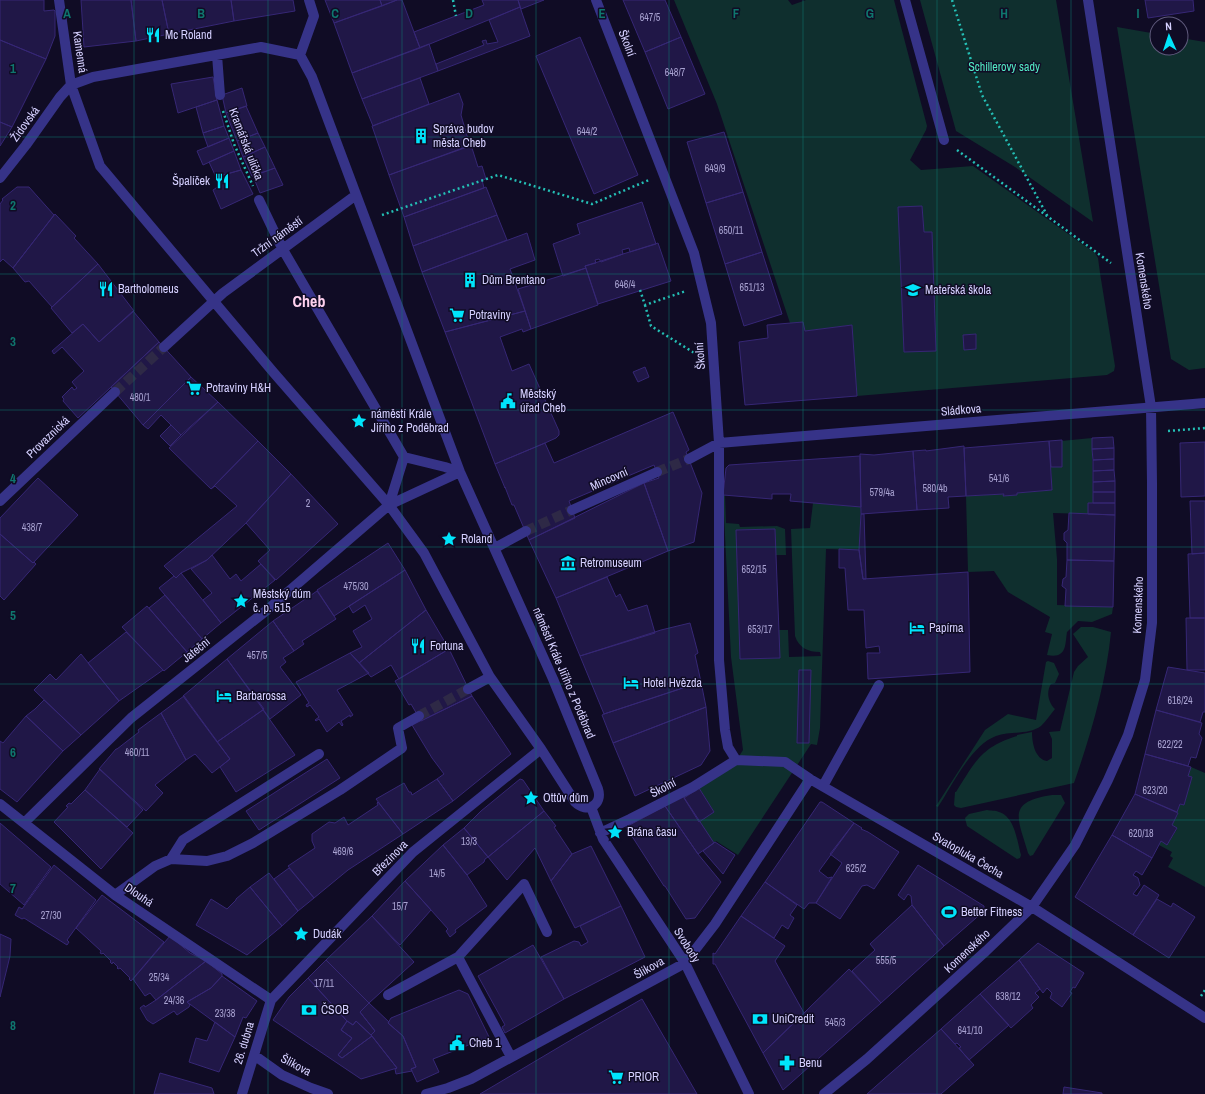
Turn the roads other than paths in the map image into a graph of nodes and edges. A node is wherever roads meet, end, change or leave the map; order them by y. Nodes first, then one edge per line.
1 (59, 0) edge
2 (309, 0) edge
3 (596, 0) edge
4 (906, 0) edge
5 (1088, 0) edge
6 (217, 55) junction
7 (300, 55) junction
8 (71, 85) junction
9 (220, 95) road end
10 (944, 140) road end
11 (0, 178) edge
12 (356, 195) junction
13 (259, 200) road end
14 (282, 248) junction
15 (213, 300) junction
16 (164, 347) tunnel mouth
17 (115, 392) tunnel mouth
18 (1205, 403) edge
19 (1151, 407) junction
20 (719, 443) junction
21 (404, 457) junction
22 (689, 459) tunnel mouth
23 (460, 472) junction
24 (657, 472) tunnel mouth
25 (0, 501) edge
26 (389, 505) junction
27 (572, 510) tunnel mouth
28 (526, 531) tunnel mouth
29 (495, 548) junction
30 (490, 677) junction
31 (879, 685) dead end
32 (468, 689) tunnel mouth
33 (419, 716) tunnel mouth
34 (541, 749) junction
35 (319, 754) dead end
36 (736, 760) junction
37 (810, 779) junction
38 (823, 786) junction
39 (0, 804) edge
40 (592, 811) junction
41 (25, 822) junction
42 (600, 833) junction
43 (171, 859) junction
44 (115, 895) junction
45 (1032, 907) junction
46 (547, 932) dead end
47 (458, 957) junction
48 (684, 963) junction
49 (388, 995) dead end
50 (271, 1000) junction
51 (1205, 1018) edge
52 (254, 1055) junction
53 (511, 1057) junction
54 (242, 1094) edge
55 (328, 1094) edge
56 (426, 1094) edge
57 (750, 1094) edge
58 (824, 1094) edge

1 - 8 street, Kamenná
2 - 7 street
3 - 20 street, Školní
4 - 10 street
5 - 19 street, Komenského
6 - 7 street
6 - 8 street
6 - 9 street
7 - 12 street, náměstí Krále Jiřího z Poděbrad
8 - 11 street, Židovská
8 - 15 street
12 - 14 street, Tržní náměstí
12 - 23 street, náměstí Krále Jiřího z Poděbrad
13 - 14 street
14 - 15 street, Tržní náměstí
14 - 21 street
15 - 16 street
15 - 26 street
17 - 25 street, Provaznická
18 - 19 street, Sládkova
19 - 20 street, Sládkova
19 - 45 street, Komenského
20 - 22 street
20 - 36 street, Školní
21 - 23 street
21 - 26 street
23 - 26 street
23 - 29 street, náměstí Krále Jiřího z Poděbrad
24 - 27 street, Mincovní
26 - 30 street
26 - 41 street, Jateční
28 - 29 street
29 - 40 street, náměstí Krále Jiřího z Poděbrad
30 - 32 street
30 - 34 street
31 - 38 street
33 - 43 street
34 - 40 street
34 - 50 street, Březinova
35 - 43 street
36 - 37 street, Svatopluka Čecha
36 - 42 street, Školní
37 - 38 street, Svatopluka Čecha
37 - 48 street, Šlikova
38 - 45 street, Svatopluka Čecha
39 - 41 street, Dlouhá
40 - 42 street, Svobody
41 - 44 street, Dlouhá
42 - 48 street, Svobody
43 - 44 street
44 - 50 street, Dlouhá
45 - 51 street, Svatopluka Čecha
45 - 58 street, Komenského
46 - 47 street
47 - 49 street
47 - 53 street
48 - 53 street, Šlikova
48 - 57 street, Svobody
50 - 52 street, 26. dubna
52 - 54 street, 26. dubna
52 - 55 street, Šlikova
53 - 56 street, Šlikova

